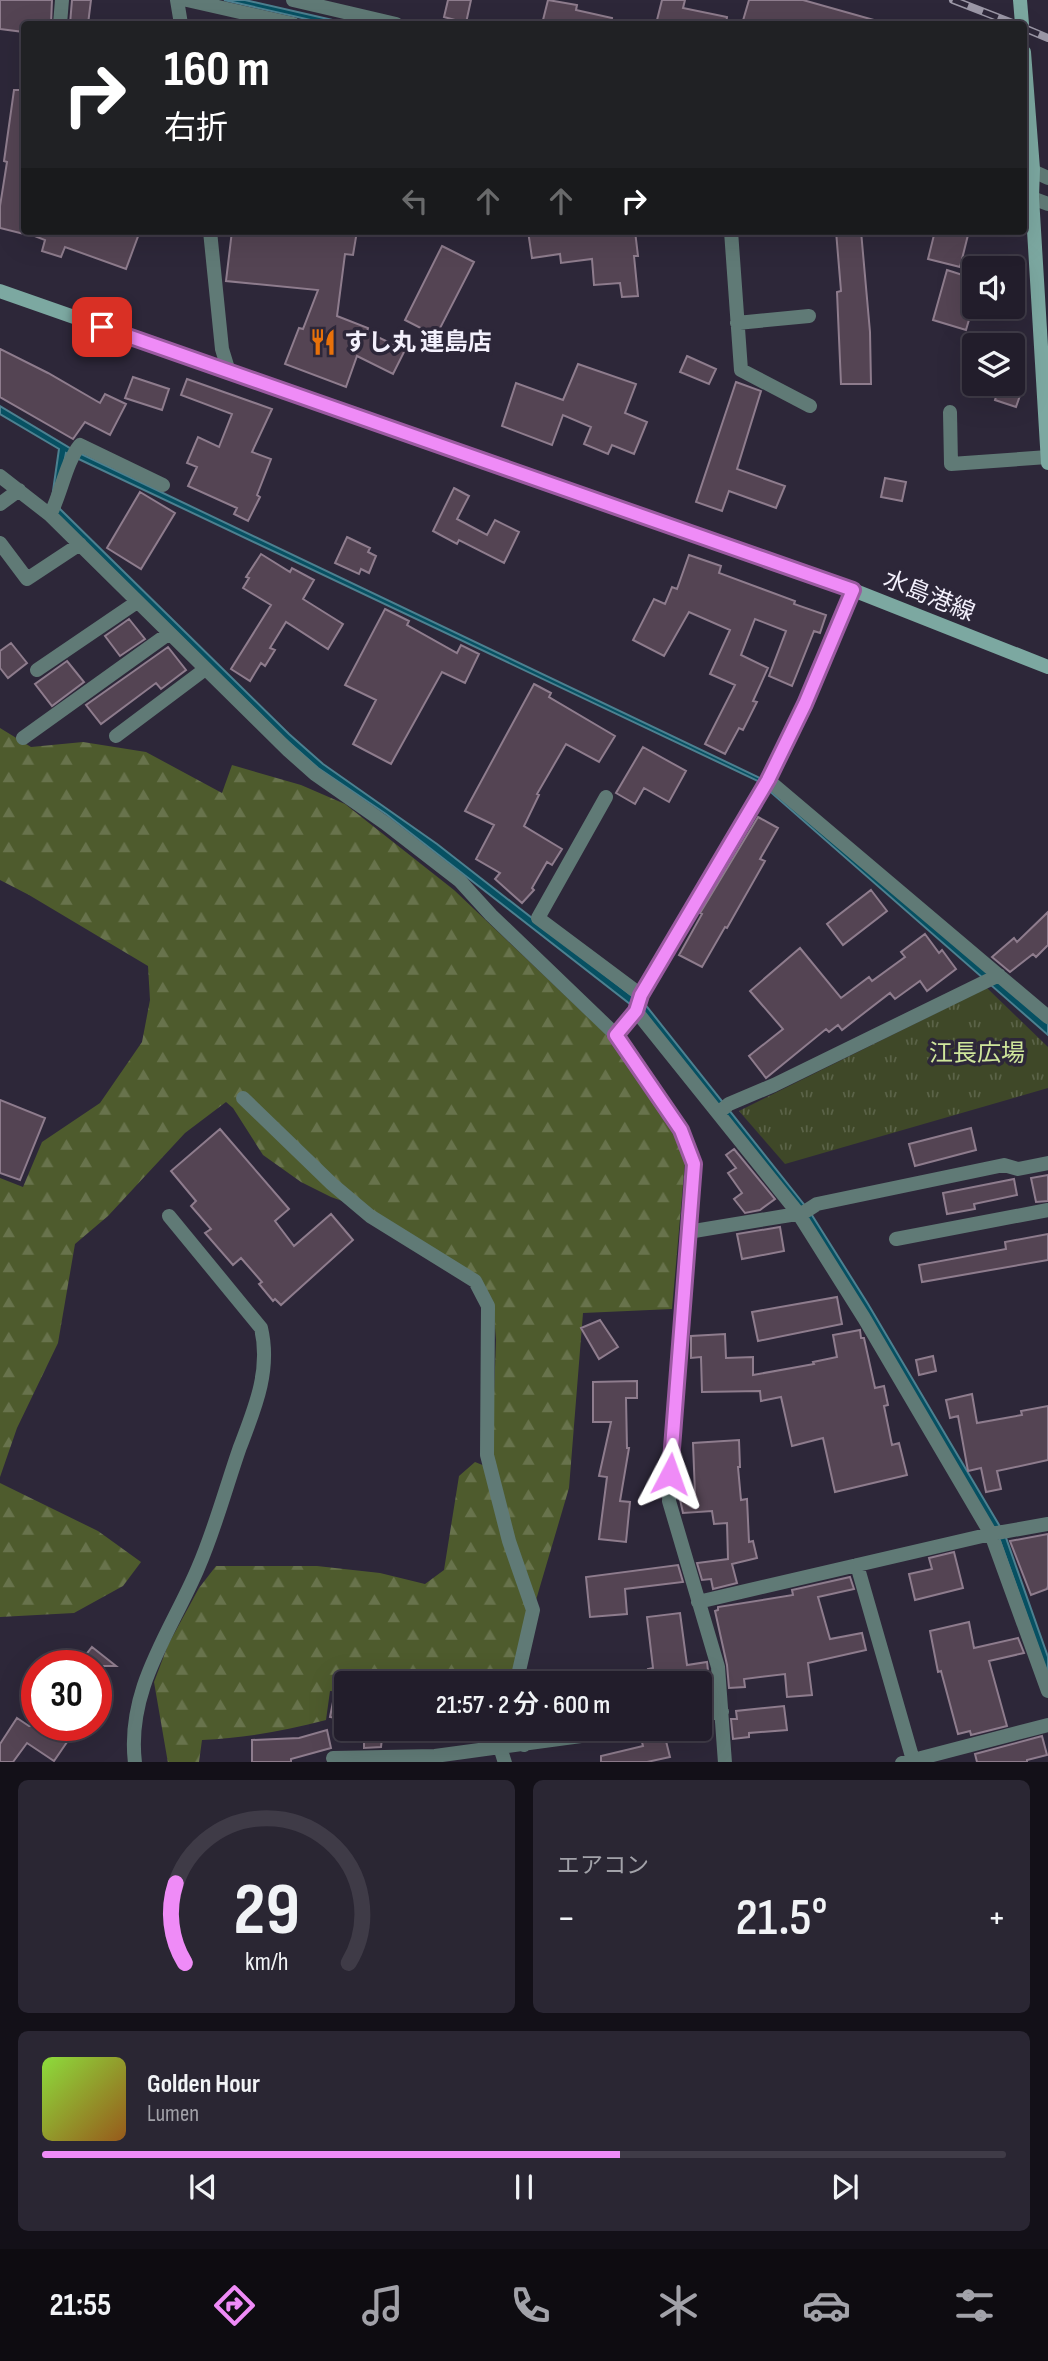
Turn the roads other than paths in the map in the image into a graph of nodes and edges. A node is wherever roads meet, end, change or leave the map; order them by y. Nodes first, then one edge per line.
1 (62, 0) edge
2 (177, 0) edge
3 (187, 0) edge
4 (293, 0) edge
5 (1020, 0) edge
6 (60, 21) edge
7 (180, 21) edge
8 (280, 21) edge
9 (383, 21) edge
10 (1022, 21) edge
11 (1027, 139) edge
12 (1028, 168) edge
13 (1048, 178) edge
14 (1028, 196) edge
15 (1048, 204) edge
16 (210, 235) edge
17 (731, 235) edge
18 (0, 292) edge
19 (809, 316) dead end
20 (737, 323) junction
21 (229, 372) junction
22 (810, 406) dead end
23 (950, 412) dead end
24 (1048, 457) edge
25 (1048, 463) edge
26 (0, 476) edge
27 (163, 485) dead end
28 (19, 490) junction
29 (0, 504) edge
30 (52, 511) junction
31 (0, 542) edge
32 (80, 544) junction
33 (853, 590) junction
34 (137, 602) junction
35 (168, 634) junction
36 (1048, 667) edge
37 (37, 670) dead end
38 (204, 670) junction
39 (116, 736) dead end
40 (23, 738) dead end
41 (766, 783) junction
42 (606, 797) dead end
43 (994, 977) junction
44 (638, 1004) junction
45 (1048, 1017) edge
46 (616, 1035) junction
47 (243, 1098) dead end
48 (722, 1110) junction
49 (1048, 1163) edge
50 (1048, 1210) edge
51 (804, 1212) junction
52 (169, 1216) dead end
53 (688, 1231) junction
54 (896, 1240) dead end
55 (1048, 1524) edge
56 (991, 1534) junction
57 (858, 1565) junction
58 (698, 1602) junction
59 (519, 1671) edge
60 (1048, 1691) edge
61 (722, 1712) junction
62 (712, 1713) edge
63 (1048, 1725) edge
64 (523, 1741) edge
65 (549, 1741) edge
66 (524, 1745) junction
67 (500, 1747) junction
68 (333, 1758) dead end
69 (393, 1760) edge
70 (908, 1761) edge
71 (135, 1762) edge
72 (505, 1762) edge
73 (725, 1762) edge

1 - 6 street
2 - 7 street
3 - 8 street
4 - 9 street
5 - 10 main road
11 - 12 main road
12 - 13 street
12 - 14 main road
14 - 15 street
14 - 24 main road
16 - 21 street
17 - 20 street
18 - 21 main road, 水島港線
19 - 20 street
20 - 22 street
21 - 33 main road, 水島港線
23 - 24 street
24 - 25 main road
26 - 28 street
27 - 30 street
28 - 29 street
28 - 30 street
30 - 32 street
31 - 32 street
32 - 34 street
33 - 36 main road, 水島港線
33 - 41 street
34 - 35 street
34 - 37 street
35 - 38 street
35 - 40 street
38 - 39 street
38 - 46 street
41 - 43 street
41 - 44 street
42 - 44 street
43 - 45 street
43 - 48 street
44 - 46 street
44 - 48 street
46 - 53 street
47 - 59 street
48 - 51 street
49 - 51 street
50 - 54 street
51 - 53 street
51 - 56 street
52 - 71 street
53 - 58 street
55 - 56 street
56 - 57 street
56 - 60 street
57 - 58 street
57 - 70 street
58 - 61 street
61 - 62 street
61 - 73 street
63 - 70 street
64 - 66 street
65 - 66 street
66 - 67 street
67 - 69 street
67 - 72 street
68 - 69 street

